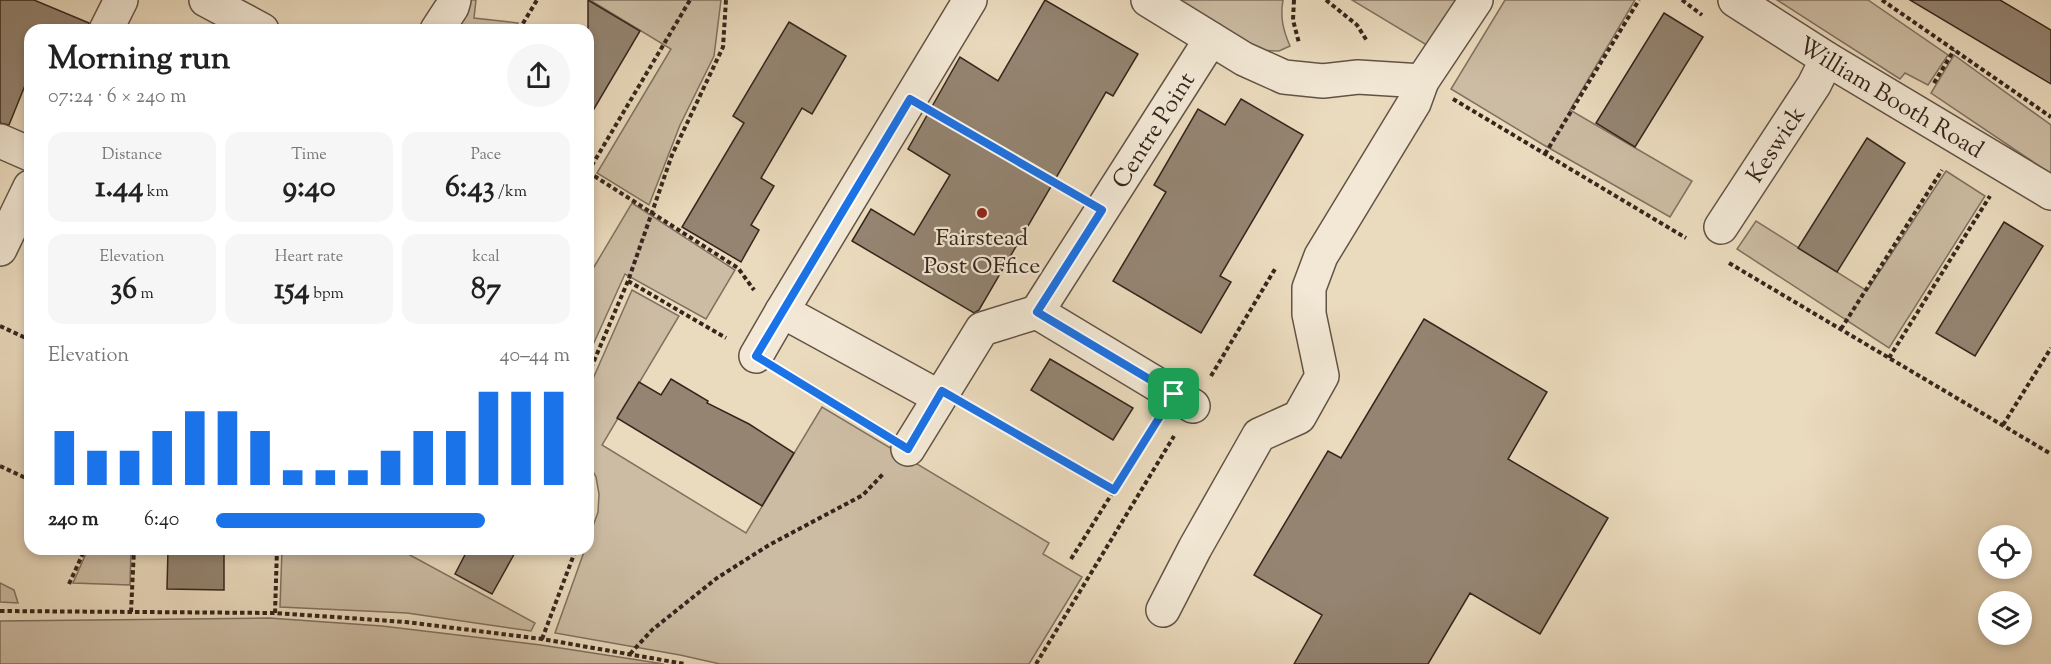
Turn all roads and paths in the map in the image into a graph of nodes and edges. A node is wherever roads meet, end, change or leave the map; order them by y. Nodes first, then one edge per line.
1 (121, 0) edge
2 (206, 0) edge
3 (454, 0) edge
4 (537, 0) edge
5 (690, 0) edge
6 (726, 0) edge
7 (970, 0) edge
8 (1148, 0) edge
9 (1326, 0) edge
10 (1476, 0) edge
11 (1639, 0) edge
12 (1734, 0) edge
13 (1882, 0) edge
14 (109, 24) edge
15 (251, 24) edge
16 (441, 24) edge
17 (523, 24) edge
18 (1211, 39) junction
19 (1827, 59) junction
20 (1389, 80) junction
21 (1422, 81) junction
22 (910, 99) junction
23 (1452, 99) dead end
24 (2051, 117) edge
25 (0, 141) edge
26 (24, 151) edge
27 (1545, 154) junction
28 (594, 162) edge
29 (1944, 166) dead end
30 (594, 176) edge
31 (2051, 194) edge
32 (1990, 195) dead end
33 (24, 199) edge
34 (1102, 210) junction
35 (651, 212) junction
36 (1709, 235) joint
37 (0, 249) edge
38 (1725, 261) dead end
39 (1279, 263) dead end
40 (628, 281) junction
41 (1037, 312) junction
42 (779, 315) junction
43 (0, 326) edge
44 (1841, 329) junction
45 (24, 337) edge
46 (2051, 348) edge
47 (756, 356) junction
48 (1890, 358) junction
49 (594, 361) edge
50 (941, 394) junction
51 (1183, 400) junction
52 (2003, 425) junction
53 (908, 449) junction
54 (2051, 454) edge
55 (0, 466) edge
56 (24, 477) edge
57 (1114, 490) junction
58 (82, 555) edge
59 (134, 555) edge
60 (277, 555) edge
61 (574, 555) edge
62 (1071, 559) dead end
63 (69, 584) dead end
64 (1163, 610) dead end
65 (0, 611) edge
66 (131, 612) junction
67 (275, 613) junction
68 (542, 639) junction
69 (630, 654) junction
70 (685, 664) edge
71 (1036, 664) edge

1 - 14 street
2 - 15 street
3 - 16 street
4 - 17 path
5 - 28 path
6 - 35 path
7 - 22 street
8 - 18 street
9 - 20 path
10 - 21 street
11 - 27 path
12 - 19 street, William Booth Road
13 - 24 path
18 - 20 street
18 - 34 street, Centre Point
19 - 31 street, William Booth Road
19 - 36 street, Keswick
20 - 21 street
21 - 64 street
22 - 34 path
22 - 42 street
23 - 27 path
25 - 26 street
27 - 36 path
29 - 44 path
30 - 35 path
32 - 48 path
33 - 37 street
34 - 41 street, Centre Point
35 - 40 path
35 - 42 path
38 - 44 path
39 - 51 path
40 - 47 path
40 - 49 path
41 - 50 street
41 - 51 street
42 - 47 street
42 - 50 street
43 - 45 path
44 - 48 path
46 - 52 path
47 - 53 path
48 - 52 path
50 - 53 street
50 - 57 path
51 - 57 path
51 - 71 path
52 - 54 path
53 - 69 path
55 - 56 path
57 - 62 path
58 - 63 path
59 - 66 path
60 - 67 path
61 - 68 path
65 - 66 path
66 - 67 path
67 - 68 path
68 - 69 path
69 - 70 path

